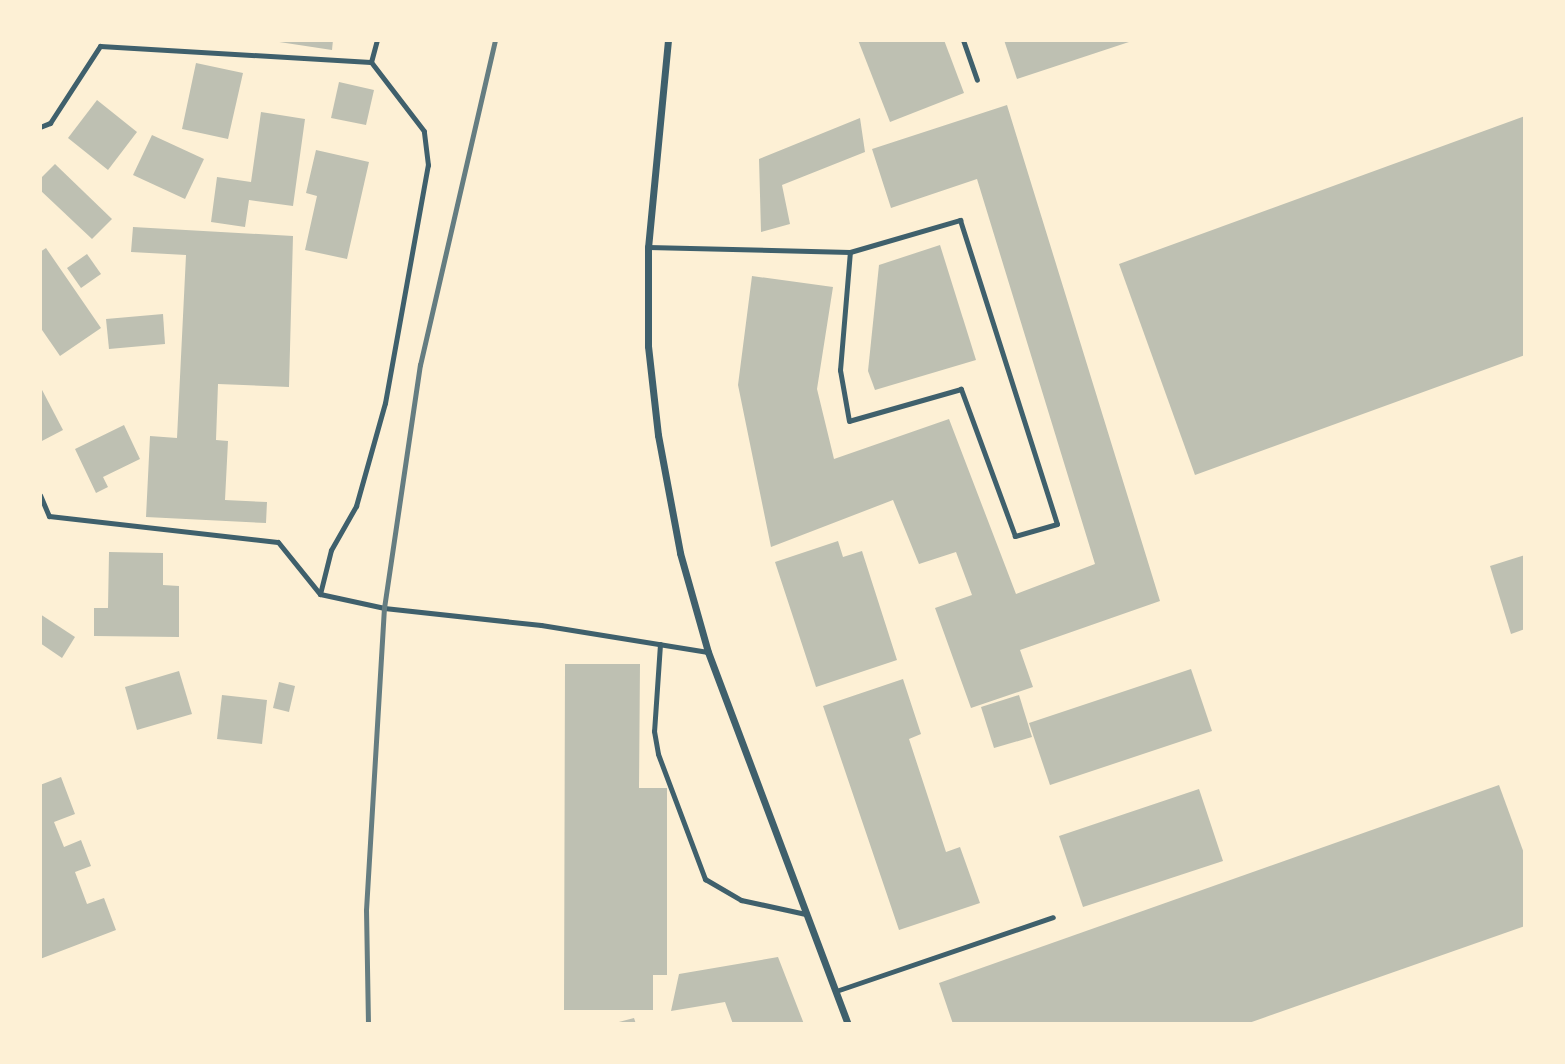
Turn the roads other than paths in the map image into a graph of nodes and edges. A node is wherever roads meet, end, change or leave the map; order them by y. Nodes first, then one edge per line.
1 (377, 40) edge
2 (668, 40) edge
3 (963, 40) edge
4 (371, 62) junction
5 (978, 80) dead end
6 (40, 127) edge
7 (648, 247) junction
8 (850, 252) junction
9 (40, 495) edge
10 (320, 594) junction
11 (660, 644) junction
12 (708, 652) junction
13 (806, 914) junction
14 (1053, 917) dead end
15 (836, 991) junction
16 (848, 1024) edge

1 - 4 lane
2 - 7 street
3 - 5 lane
4 - 6 lane
4 - 10 lane
7 - 8 lane
7 - 12 street
8 - 8 lane
9 - 10 lane
10 - 11 lane
11 - 12 lane
11 - 13 lane
12 - 13 street
13 - 15 street
14 - 15 lane
15 - 16 street

